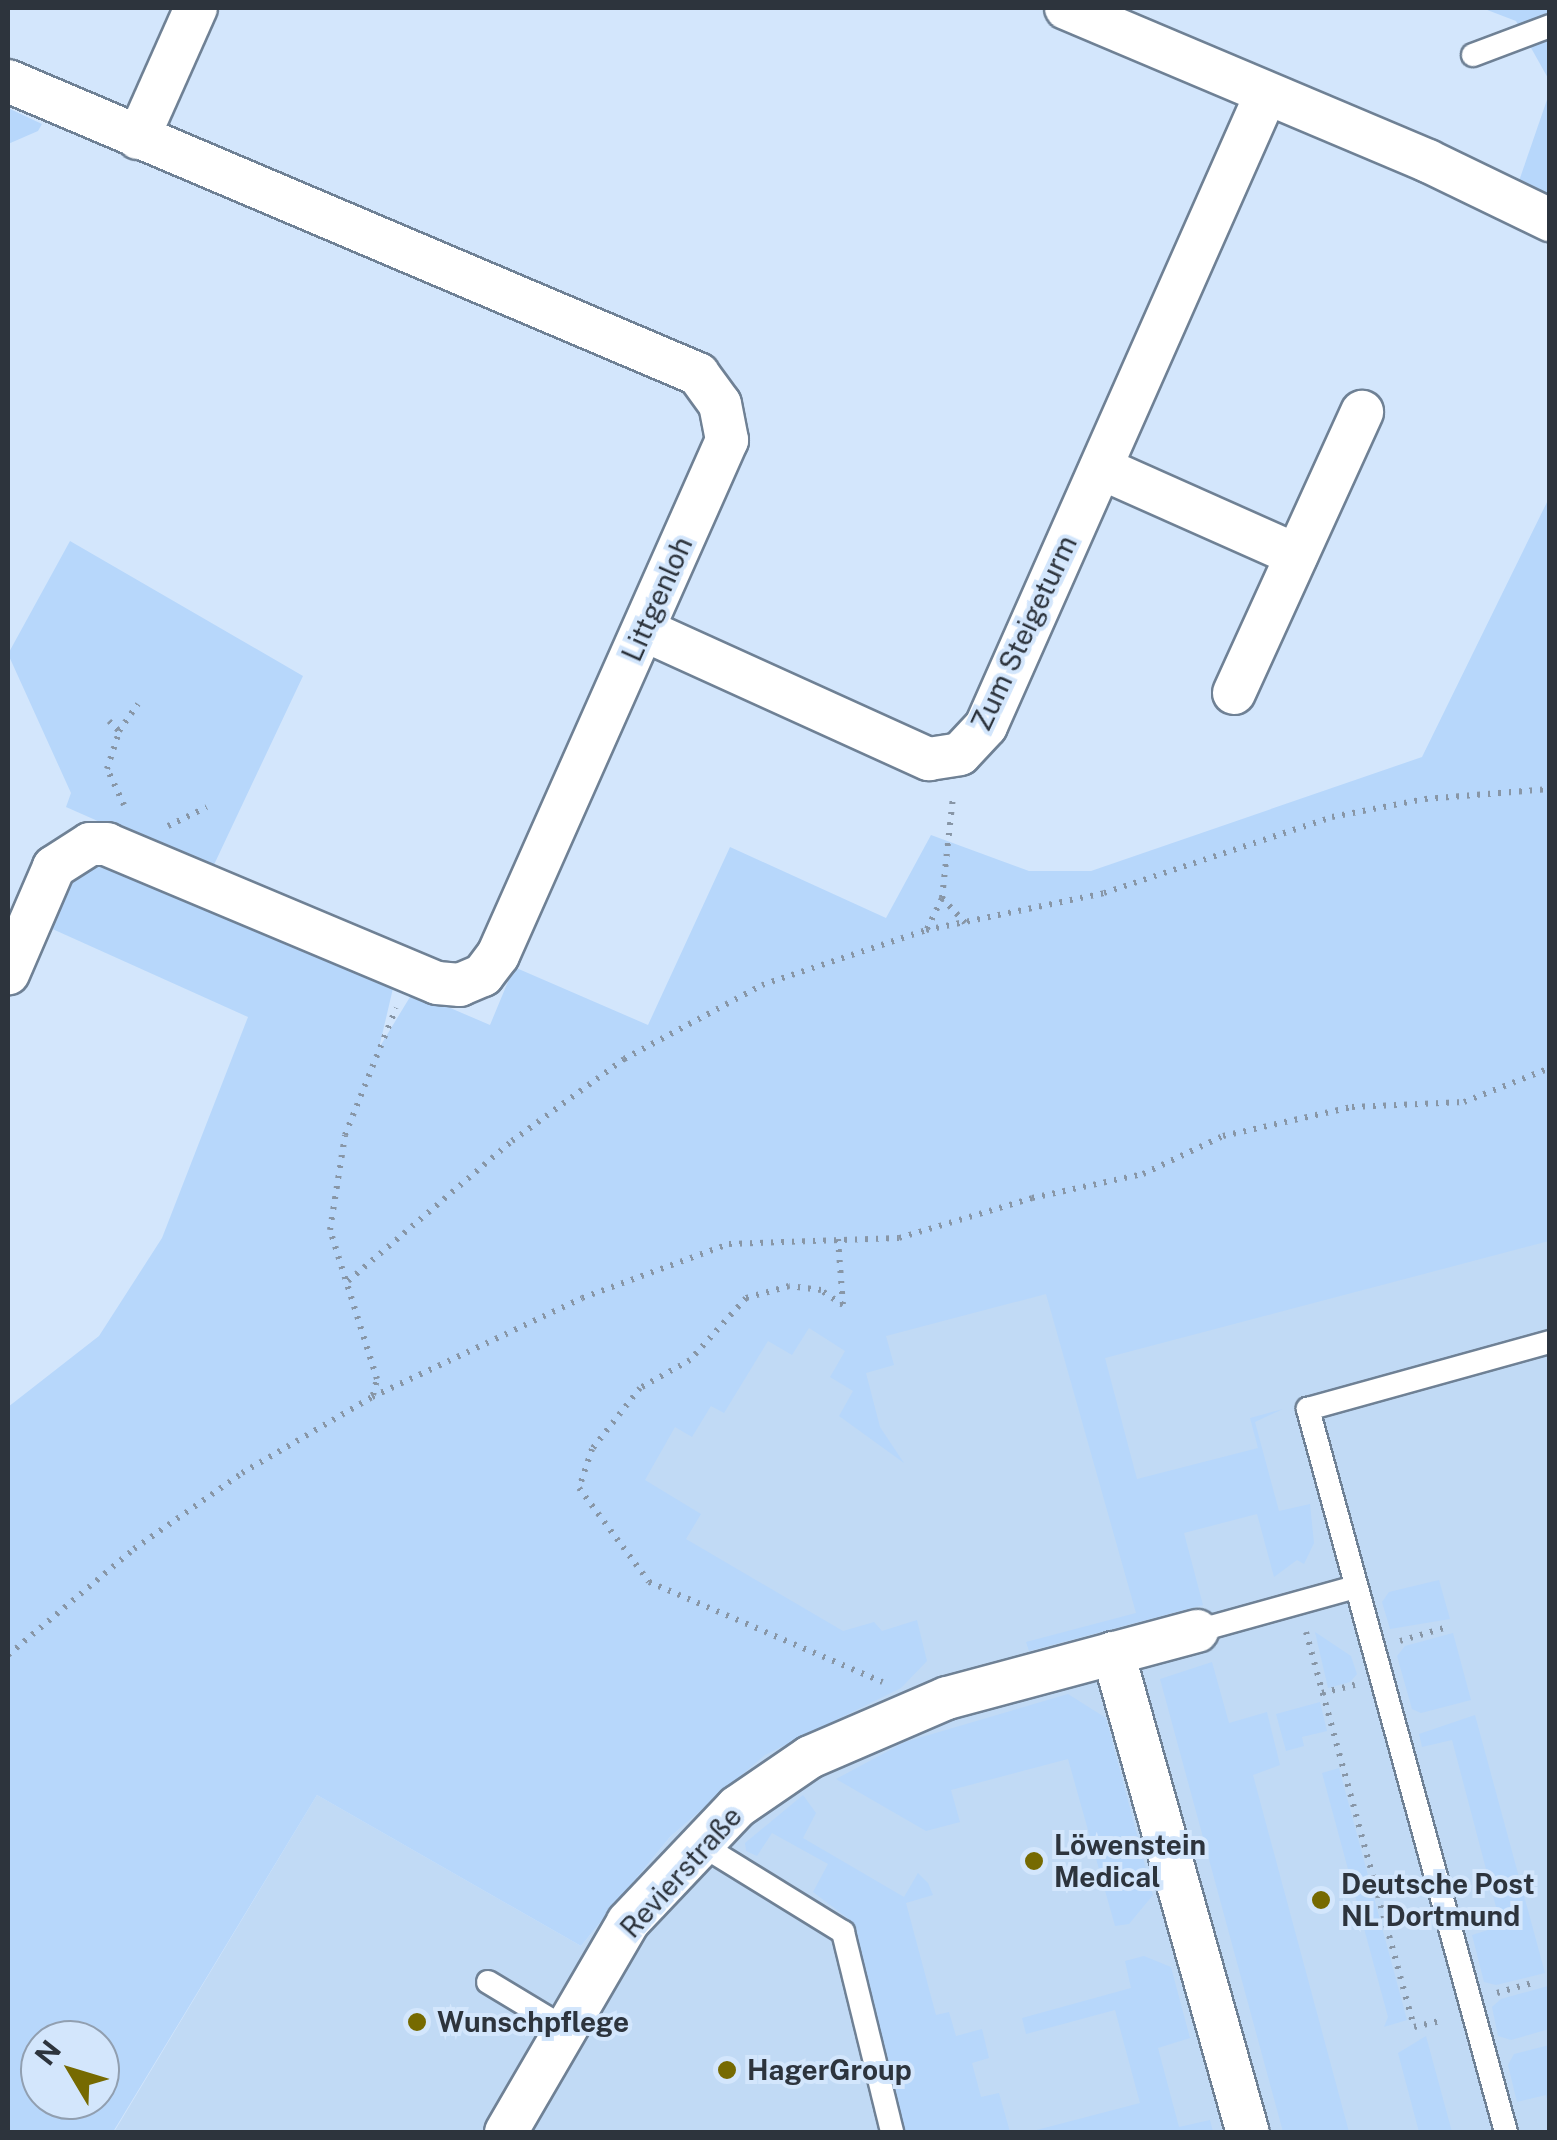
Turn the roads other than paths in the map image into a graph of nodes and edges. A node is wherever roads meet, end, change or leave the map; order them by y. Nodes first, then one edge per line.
1 (196, 8) edge
2 (1066, 8) edge
3 (1550, 26) edge
4 (1472, 55) dead end
5 (8, 81) edge
6 (1266, 94) junction
7 (138, 138) junction
8 (1550, 220) edge
9 (1362, 412) dead end
10 (1101, 468) junction
11 (1296, 555) junction
12 (644, 630) junction
13 (1234, 694) dead end
14 (8, 974) edge
15 (1550, 1342) edge
16 (1356, 1587) junction
17 (1197, 1630) joint
18 (1113, 1653) junction
19 (700, 1844) junction
20 (488, 1982) dead end
21 (566, 2029) junction
22 (506, 2132) edge
23 (892, 2132) edge
24 (1248, 2132) edge
25 (1506, 2132) edge

1 - 7 street
2 - 6 street
3 - 4 lane
5 - 7 street, Littgenloh
6 - 8 street
6 - 10 street, Zum Steigeturm
7 - 12 street, Littgenloh
9 - 11 street
10 - 11 street
10 - 12 street, Zum Steigeturm
11 - 13 street
12 - 14 street, Littgenloh
15 - 16 lane
16 - 17 lane
16 - 25 lane
17 - 18 street, Revierstraße
18 - 19 street, Revierstraße
18 - 24 street
19 - 21 street, Revierstraße
19 - 23 lane
20 - 21 lane
21 - 22 street, Revierstraße

